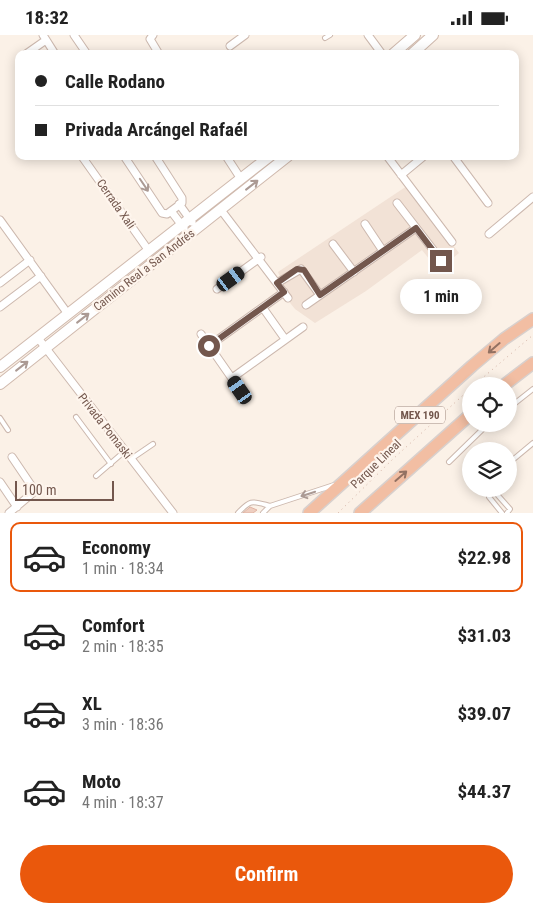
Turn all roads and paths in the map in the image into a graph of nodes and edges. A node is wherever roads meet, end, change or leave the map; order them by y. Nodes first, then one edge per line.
1 (74, 35) edge
2 (153, 35) edge
3 (245, 35) edge
4 (330, 35) edge
5 (368, 35) edge
6 (415, 35) edge
7 (433, 35) edge
8 (45, 38) edge
9 (325, 38) dead end
10 (406, 43) junction
11 (230, 46) dead end
12 (31, 50) edge
13 (53, 50) edge
14 (84, 50) edge
15 (156, 50) edge
16 (379, 50) edge
17 (398, 50) edge
18 (411, 50) edge
19 (416, 50) edge
20 (84, 160) edge
21 (127, 160) edge
22 (157, 160) edge
23 (229, 160) edge
24 (265, 160) edge
25 (283, 160) edge
26 (390, 160) edge
27 (419, 160) edge
28 (456, 160) edge
29 (401, 175) junction
30 (241, 179) junction
31 (533, 197) edge
32 (181, 202) junction
33 (396, 203) dead end
34 (488, 203) dead end
35 (223, 208) junction
36 (167, 212) junction
37 (0, 220) edge
38 (186, 222) junction
39 (365, 223) dead end
40 (416, 228) junction
41 (193, 232) junction
42 (489, 234) dead end
43 (452, 242) dead end
44 (333, 244) dead end
45 (149, 251) junction
46 (384, 251) junction
47 (260, 258) junction
48 (30, 260) junction
49 (441, 261) dead end
50 (354, 272) junction
51 (42, 276) junction
52 (1, 279) edge
53 (277, 283) junction
54 (217, 289) dead end
55 (320, 295) junction
56 (306, 305) dead end
57 (0, 307) edge
58 (263, 308) junction
59 (68, 314) junction
60 (533, 319) edge
61 (303, 327) dead end
62 (201, 334) dead end
63 (533, 335) edge
64 (38, 338) junction
65 (285, 339) junction
66 (209, 346) junction
67 (45, 349) junction
68 (2, 363) edge
69 (533, 363) edge
70 (484, 377) edge
71 (515, 377) edge
72 (232, 378) junction
73 (0, 383) edge
74 (533, 389) edge
75 (240, 390) dead end
76 (462, 396) edge
77 (517, 401) edge
78 (76, 417) dead end
79 (0, 418) edge
80 (462, 422) edge
81 (8, 430) dead end
82 (480, 432) edge
83 (533, 443) edge
84 (153, 444) dead end
85 (125, 451) junction
86 (517, 456) edge
87 (12, 457) dead end
88 (131, 459) junction
89 (449, 462) dead end
90 (111, 464) junction
91 (96, 476) dead end
92 (0, 481) edge
93 (345, 482) junction
94 (270, 506) junction
95 (17, 507) junction
96 (363, 512) edge
97 (510, 512) edge
98 (10, 513) edge
99 (173, 513) edge
100 (238, 513) edge
101 (263, 513) edge
102 (310, 513) edge
103 (338, 513) edge
104 (502, 513) edge

1 - 14 street
2 - 15 street
3 - 11 street
4 - 9 lane
5 - 16 street
6 - 10 main road
7 - 19 main road
8 - 12 street
8 - 13 street
10 - 17 main road
10 - 18 main road
20 - 45 street, Cerrada Xali
21 -> 36 street
22 - 32 street
23 - 30 street
24 - 30 main road, Camino Real a San Andrés
35 -> 25 main road, Camino Real a San Andrés
26 - 29 street
27 - 29 street
28 - 34 street
29 - 43 street
30 - 38 main road, Camino Real a San Andrés
31 - 42 street
32 - 36 street
32 - 38 street
33 - 40 street
35 - 41 main road, Camino Real a San Andrés
35 - 47 street
36 - 38 street
37 - 48 street
38 - 41 street
38 - 45 main road, Camino Real a San Andrés
39 - 46 street
40 - 46 street
40 - 49 street
67 -> 41 main road, Camino Real a San Andrés
44 - 50 street
45 - 59 main road, Camino Real a San Andrés
46 - 50 street
47 - 53 street
47 - 54 street
48 - 51 street
48 - 52 street
50 - 55 street
51 - 57 street
51 - 59 street
53 - 55 street
53 - 58 street
55 - 56 street
58 - 65 street
58 - 66 street
59 - 64 main road, Camino Real a San Andrés
60 -> 93 highway, MEX 190
61 - 65 street
62 - 66 street
63 - 70 path, Parque Lineal
64 - 67 street, Privada Pomaski
64 - 68 main road, Camino Real a San Andrés
65 - 72 street
66 - 72 street
73 -> 67 main road, Camino Real a San Andrés
67 - 85 street, Privada Pomaski
69 - 71 highway
72 - 75 street
74 - 77 lane
76 - 103 path, Parque Lineal
78 - 90 lane
79 - 81 lane
96 -> 80 highway, MEX 190
82 - 89 lane
83 - 86 lane
84 - 88 lane
85 - 88 street, Privada Pomaski
85 - 90 lane
87 - 95 street
88 - 99 street, Privada Pomaski
90 - 91 lane
92 - 95 street
93 -> 94 lane
93 - 102 highway, MEX 190
94 - 100 lane
94 - 101 lane
95 - 98 street
97 - 104 lane

